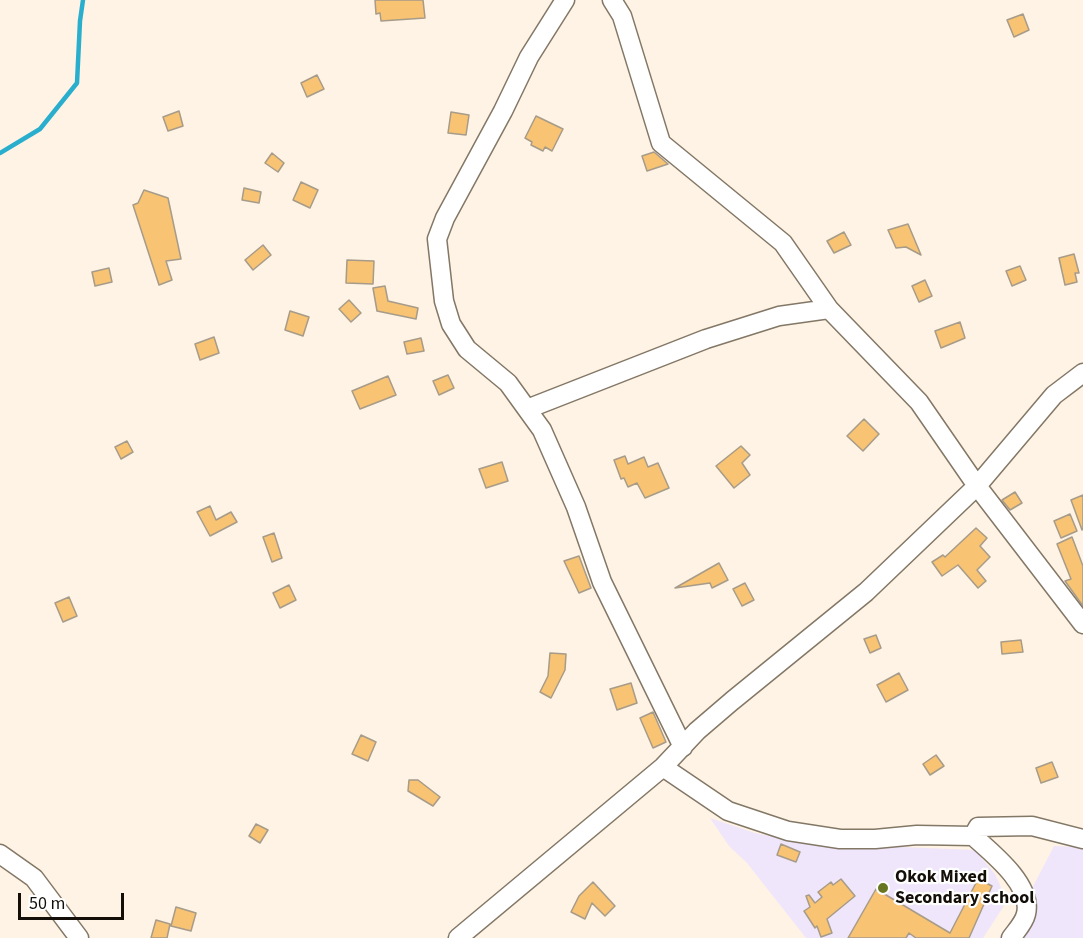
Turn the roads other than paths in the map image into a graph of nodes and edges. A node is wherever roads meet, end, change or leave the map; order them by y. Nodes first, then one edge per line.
1 (565, 0) edge
2 (612, 0) edge
3 (829, 309) junction
4 (1083, 373) edge
5 (527, 409) junction
6 (978, 486) junction
7 (1083, 624) edge
8 (683, 747) junction
9 (663, 767) junction
10 (973, 836) junction
11 (1083, 839) edge
12 (0, 854) edge
13 (79, 938) edge
14 (458, 938) edge
15 (1011, 938) edge

1 - 5 street
2 - 3 street
3 - 5 street
3 - 6 street
4 - 6 street
5 - 8 street
6 - 7 street
6 - 8 street
8 - 9 street
9 - 10 street
9 - 14 street
10 - 11 street
10 - 15 street
12 - 13 street

